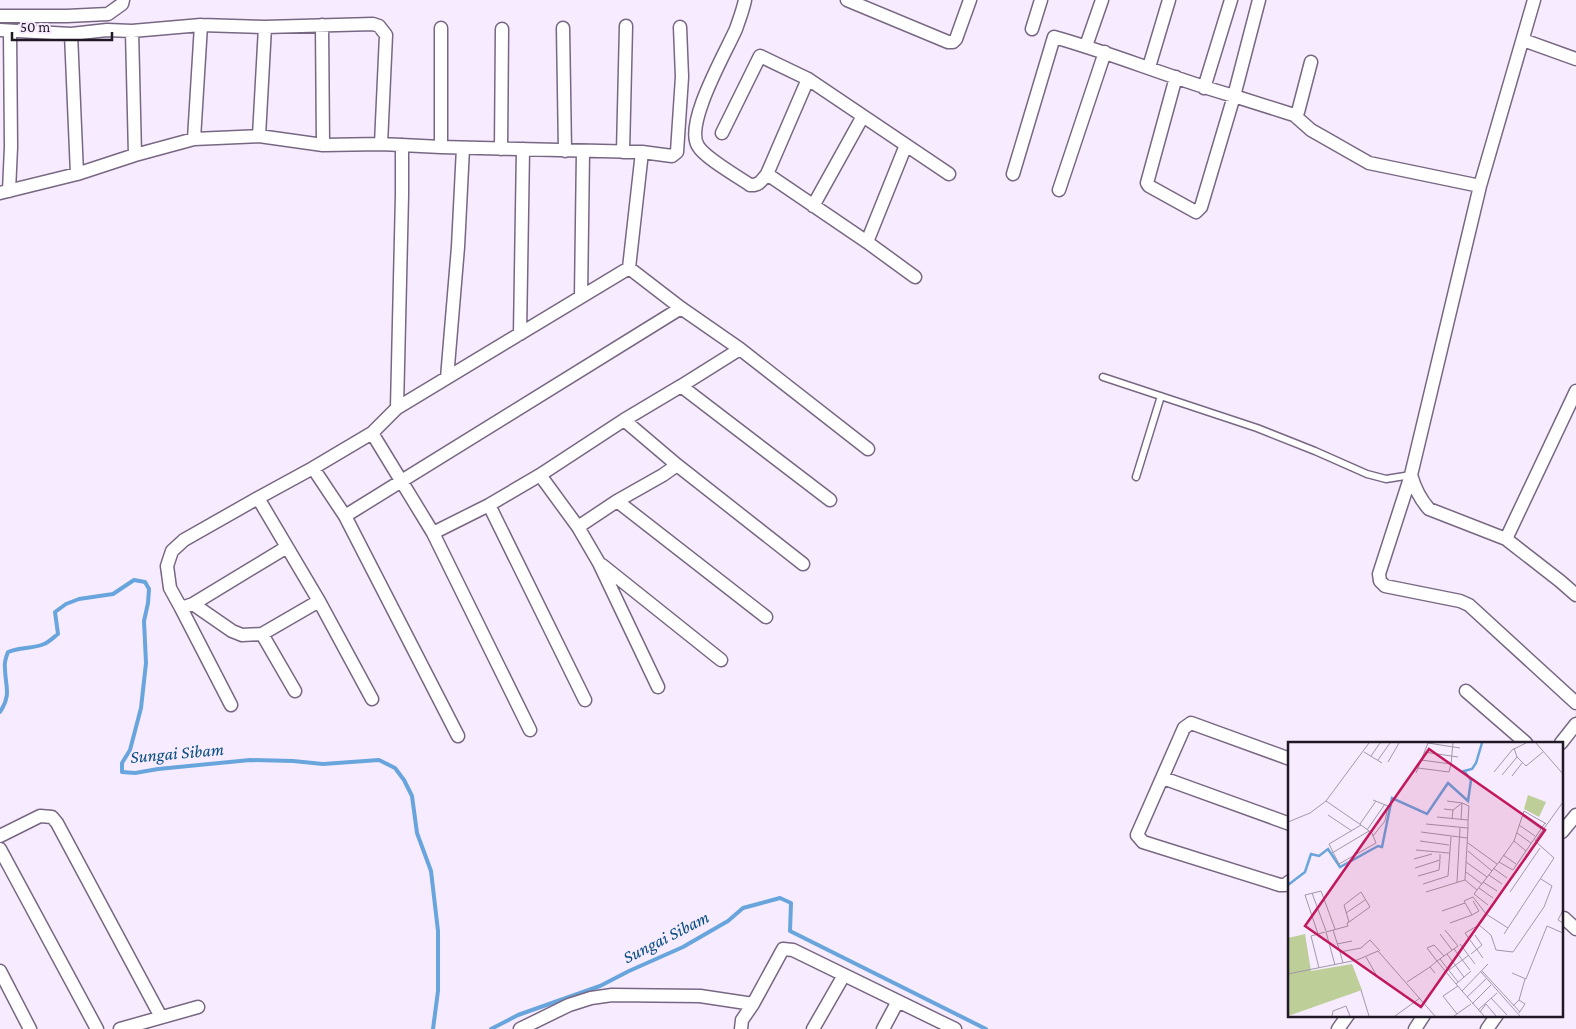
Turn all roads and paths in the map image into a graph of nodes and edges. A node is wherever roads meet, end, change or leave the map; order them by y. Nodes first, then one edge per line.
1 (123, 0) edge
2 (746, 0) edge
3 (847, 0) edge
4 (970, 0) edge
5 (1041, 0) edge
6 (1102, 0) edge
7 (1169, 0) edge
8 (1231, 0) edge
9 (1259, 0) edge
10 (1534, 0) edge
11 (108, 14) junction
12 (0, 16) edge
13 (202, 25) junction
14 (322, 25) junction
15 (626, 26) dead end
16 (265, 27) junction
17 (680, 27) dead end
18 (442, 28) dead end
19 (563, 28) dead end
20 (502, 29) dead end
21 (1032, 29) dead end
22 (106, 30) junction
23 (5, 31) edge
24 (132, 31) junction
25 (71, 34) junction
26 (1523, 40) junction
27 (1086, 46) junction
28 (1105, 52) junction
29 (1576, 59) edge
30 (1311, 62) dead end
31 (1148, 67) junction
32 (1176, 77) junction
33 (808, 79) junction
34 (1204, 88) junction
35 (1234, 96) junction
36 (863, 116) junction
37 (1294, 116) junction
38 (722, 133) dead end
39 (259, 136) junction
40 (194, 139) junction
41 (381, 144) junction
42 (323, 145) junction
43 (402, 145) junction
44 (906, 145) junction
45 (441, 148) junction
46 (463, 148) junction
47 (501, 149) junction
48 (523, 149) junction
49 (565, 150) junction
50 (583, 151) junction
51 (623, 152) junction
52 (642, 152) junction
53 (135, 155) junction
54 (77, 174) junction
55 (767, 174) junction
56 (949, 174) dead end
57 (1013, 174) dead end
58 (1480, 186) junction
59 (1059, 190) dead end
60 (4, 192) edge
61 (813, 206) junction
62 (867, 242) junction
63 (629, 268) junction
64 (915, 277) dead end
65 (581, 297) junction
66 (681, 308) junction
67 (520, 334) junction
68 (740, 349) junction
69 (1103, 377) dead end
70 (447, 378) junction
71 (681, 386) junction
72 (1576, 390) edge
73 (1161, 396) junction
74 (397, 408) junction
75 (624, 420) junction
76 (372, 433) junction
77 (868, 449) dead end
78 (676, 465) junction
79 (313, 468) junction
80 (540, 475) junction
81 (1411, 475) junction
82 (1136, 477) dead end
83 (400, 481) junction
84 (258, 498) junction
85 (830, 500) dead end
86 (617, 501) junction
87 (489, 505) junction
88 (345, 516) junction
89 (578, 527) junction
90 (432, 533) junction
91 (1506, 540) junction
92 (287, 547) junction
93 (599, 563) junction
94 (803, 564) dead end
95 (1576, 595) edge
96 (319, 601) junction
97 (187, 606) junction
98 (766, 617) dead end
99 (262, 634) junction
100 (721, 660) dead end
101 (658, 687) dead end
102 (296, 691) dead end
103 (1466, 691) dead end
104 (372, 699) dead end
105 (585, 700) dead end
106 (1576, 703) edge
107 (231, 705) dead end
108 (1576, 724) edge
109 (530, 730) dead end
110 (458, 736) dead end
111 (1525, 742) edge
112 (1562, 742) edge
113 (1288, 758) edge
114 (1163, 778) junction
115 (1576, 815) edge
116 (1288, 823) edge
117 (1564, 830) edge
118 (0, 836) edge
119 (0, 849) edge
120 (1288, 883) edge
121 (1564, 919) edge
122 (1576, 929) edge
123 (0, 971) edge
124 (844, 975) junction
125 (898, 1001) junction
126 (753, 1004) junction
127 (198, 1007) dead end
128 (1347, 1016) edge
129 (1423, 1016) edge
130 (1496, 1016) edge
131 (161, 1017) junction
132 (30, 1029) edge
133 (97, 1029) edge
134 (120, 1029) edge
135 (520, 1029) edge
136 (741, 1029) edge
137 (813, 1029) edge
138 (883, 1029) edge
139 (953, 1029) edge
140 (1338, 1029) edge
141 (1415, 1029) edge
142 (1487, 1029) edge

1 - 11 street
2 - 55 street
3 - 4 street
5 - 21 street
6 - 27 street
7 - 31 street
8 - 34 street
9 - 35 street
10 - 26 street
11 - 12 street
11 - 22 street
13 - 16 street
13 - 24 street
13 - 40 street
14 - 16 street
14 - 41 street
14 - 42 street
15 - 51 street
16 - 39 street
17 - 52 street
18 - 45 street
19 - 49 street
20 - 47 street
22 - 24 street
22 - 25 street
23 - 25 street
23 - 60 street
24 - 53 street
25 - 54 street
26 - 29 street
26 - 58 street
27 - 28 street
27 - 57 street
28 - 31 street
28 - 59 street
30 - 37 street
31 - 32 street
32 - 34 street
32 - 35 street
33 - 36 street
33 - 38 street
33 - 55 street
34 - 35 street
35 - 37 street
36 - 44 street
36 - 61 street
37 - 58 street
39 - 40 street
39 - 42 street
40 - 53 street
41 - 42 street
41 - 43 street
43 - 45 street
43 - 74 street
44 - 56 street
44 - 62 street
45 - 46 street
46 - 47 street
46 - 70 street
47 - 48 street
48 - 49 street
48 - 67 street
49 - 50 street
50 - 51 street
50 - 65 street
51 - 52 street
52 - 63 street
53 - 54 street
54 - 60 street
55 - 61 street
58 - 81 street
61 - 62 street
62 - 64 street
63 - 65 street
63 - 66 street
65 - 67 street
66 - 68 street
66 - 83 street
67 - 70 street
68 - 71 street
68 - 77 street
69 - 73 lane
70 - 74 street
71 - 75 street
71 - 85 street
72 - 91 street
73 - 81 lane
73 - 82 lane
74 - 76 street
75 - 78 street
75 - 80 street
76 - 79 street
76 - 83 street
78 - 86 street
78 - 94 street
79 - 84 street
79 - 88 street
80 - 87 street
80 - 89 street
81 - 91 street
81 - 106 street
83 - 88 street
83 - 90 street
84 - 92 street
84 - 97 street
86 - 89 street
86 - 98 street
87 - 90 street
87 - 105 street
88 - 110 street
89 - 93 street
90 - 109 street
91 - 95 street
92 - 96 street
92 - 97 street
93 - 100 street
93 - 101 street
96 - 99 street
96 - 104 street
97 - 99 street
97 - 107 street
99 - 102 street
103 - 111 street
108 - 112 street
113 - 114 street
114 - 116 street
114 - 120 street
115 - 117 street
118 - 131 street
119 - 133 street
121 - 122 street
123 - 132 street
124 - 125 street
124 - 126 street
124 - 137 street
125 - 138 street
125 - 139 street
126 - 135 street
126 - 136 street
127 - 131 street
128 - 140 street
129 - 141 street
130 - 142 street
131 - 134 street

